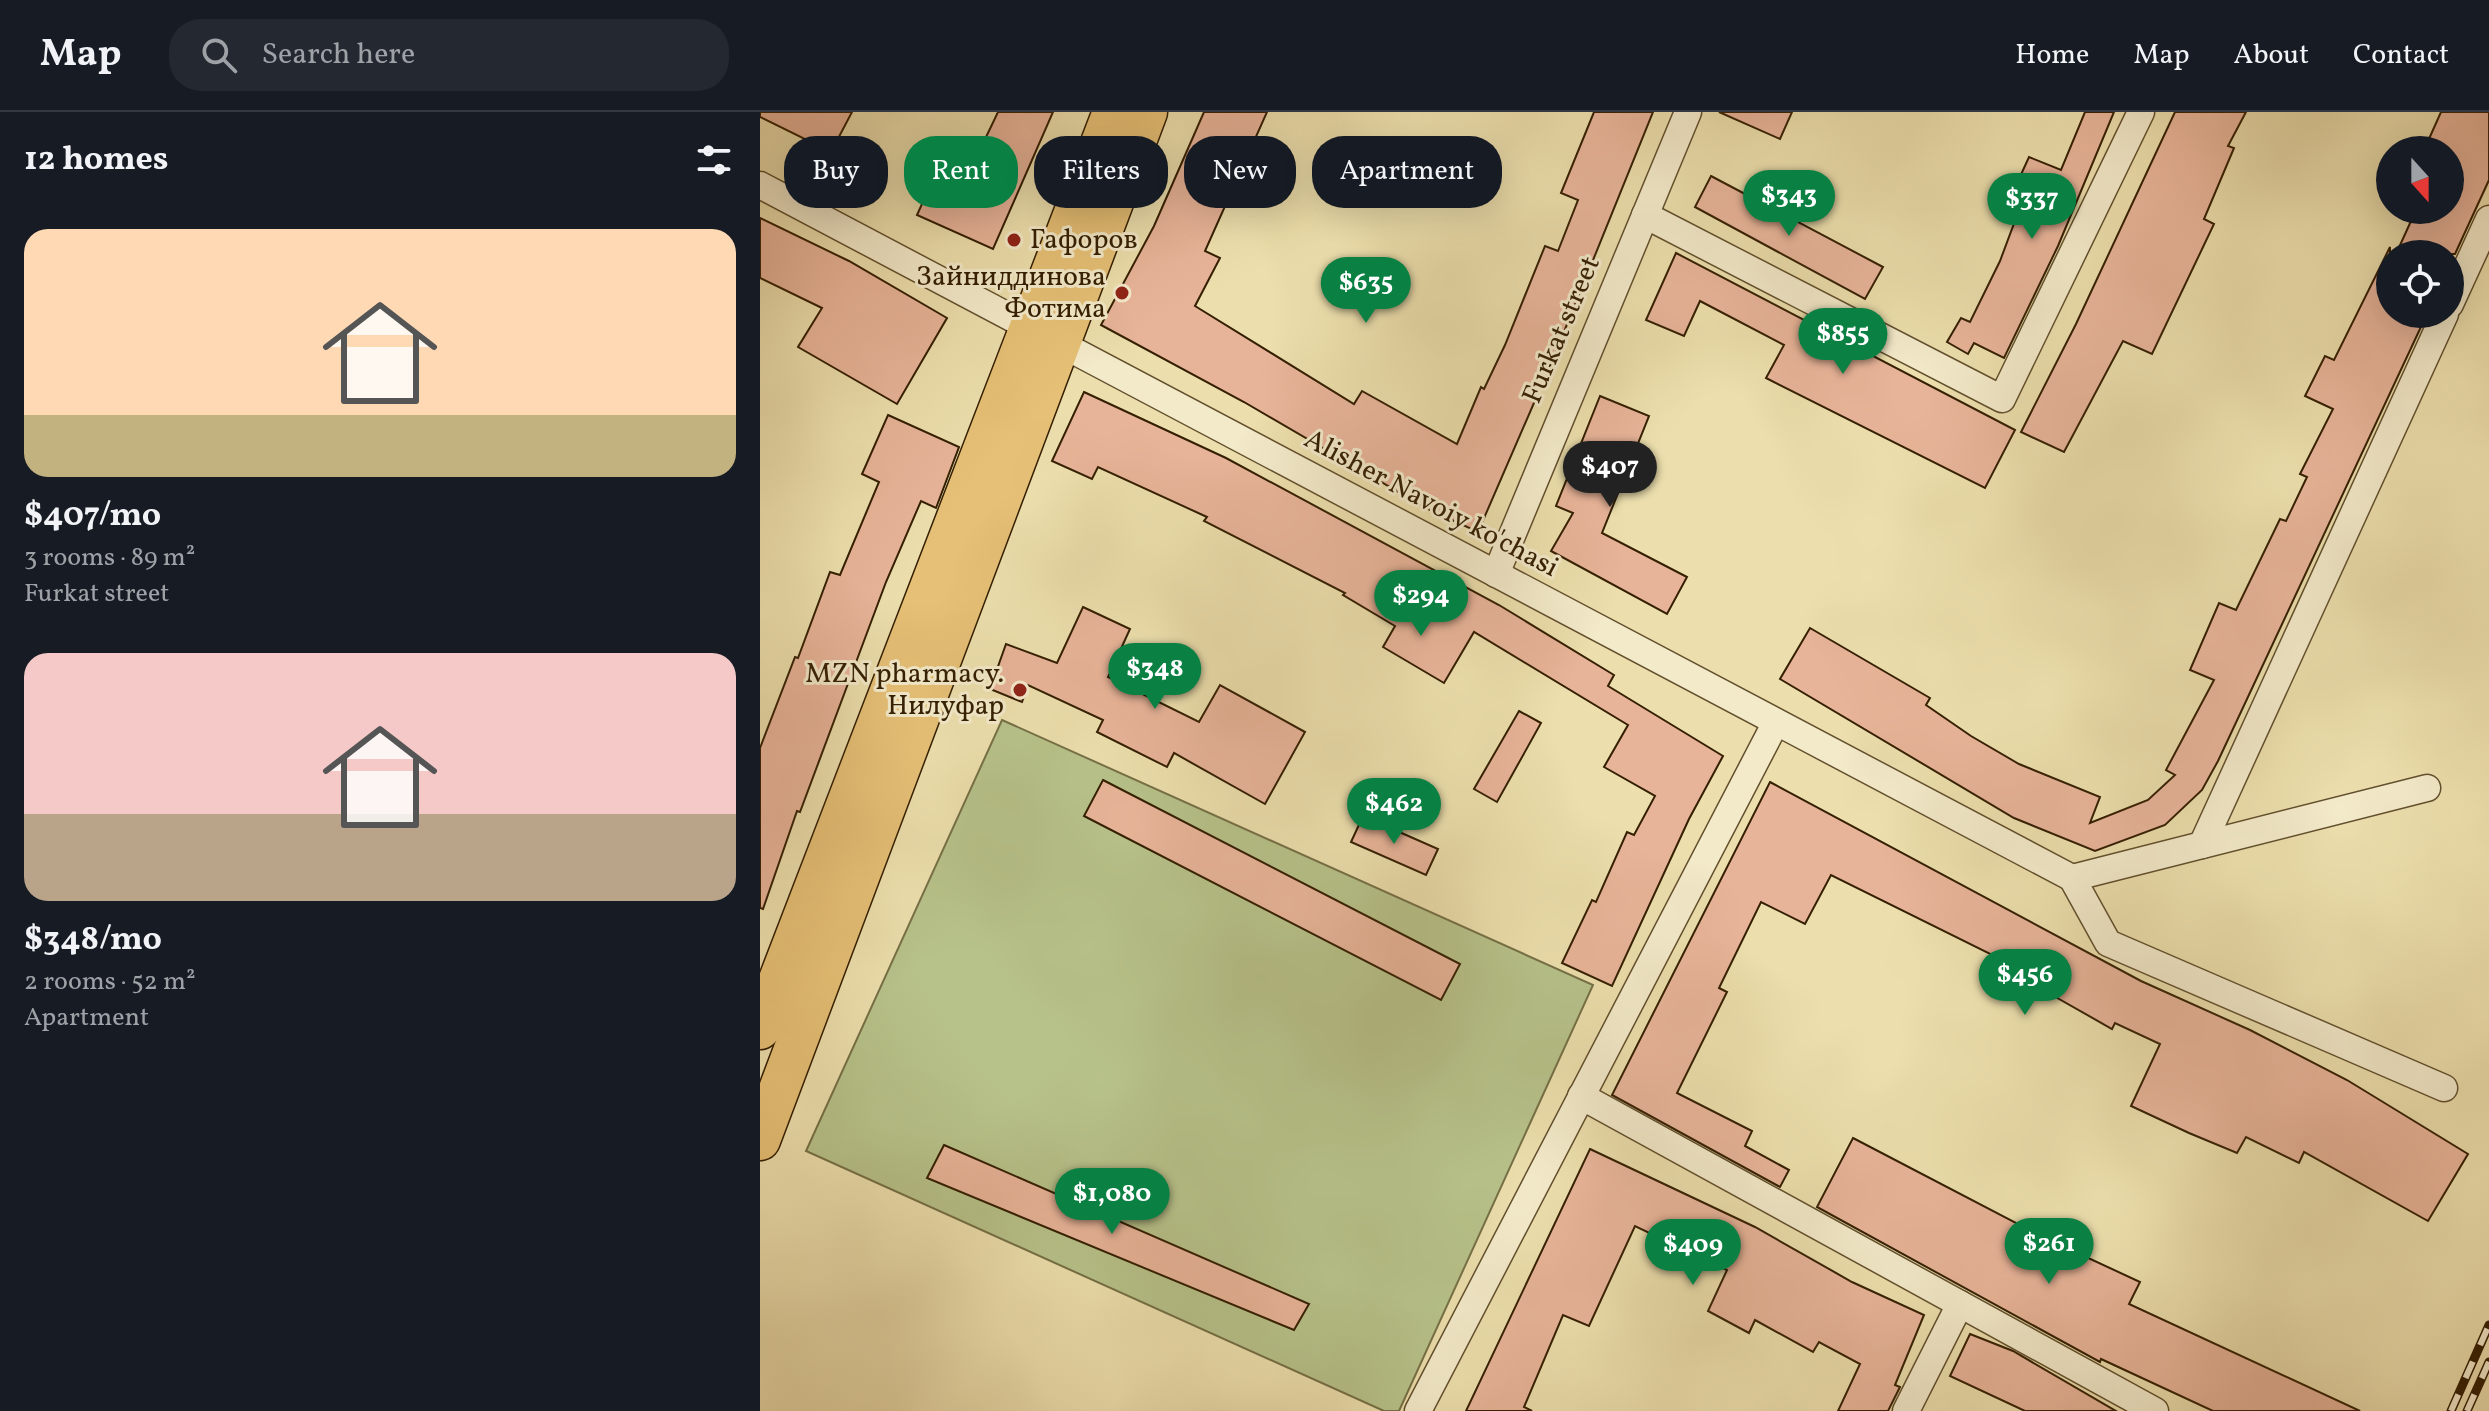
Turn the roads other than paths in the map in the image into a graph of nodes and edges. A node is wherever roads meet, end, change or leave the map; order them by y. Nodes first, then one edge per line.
1 (1113, 112) edge
2 (1147, 112) edge
3 (1688, 112) edge
4 (2141, 112) edge
5 (760, 185) edge
6 (1645, 215) junction
7 (2489, 219) edge
8 (2464, 273) edge
9 (2439, 328) edge
10 (1045, 339) junction
11 (1496, 574) junction
12 (1776, 722) junction
13 (2427, 788) dead end
14 (2202, 845) junction
15 (2072, 878) junction
16 (760, 1029) edge
17 (2444, 1088) dead end
18 (1581, 1096) junction
19 (760, 1140) edge
20 (1960, 1304) junction
21 (1418, 1411) edge
22 (1906, 1411) edge
23 (2155, 1411) edge

1 - 10 main road
2 - 10 main road
3 - 6 street, Furkat street
4 - 6 street
5 - 10 street, Alisher Navoiy ko'chasi
6 - 11 street, Furkat street
7 - 8 street
9 - 14 street
10 - 11 street, Alisher Navoiy ko'chasi
10 - 16 main road
10 - 19 main road
11 - 12 street, Alisher Navoiy ko'chasi
12 - 15 street, Alisher Navoiy ko'chasi
12 - 18 street
13 - 14 street
14 - 15 street
15 - 17 street
18 - 20 street
18 - 21 street
20 - 22 street
20 - 23 street

